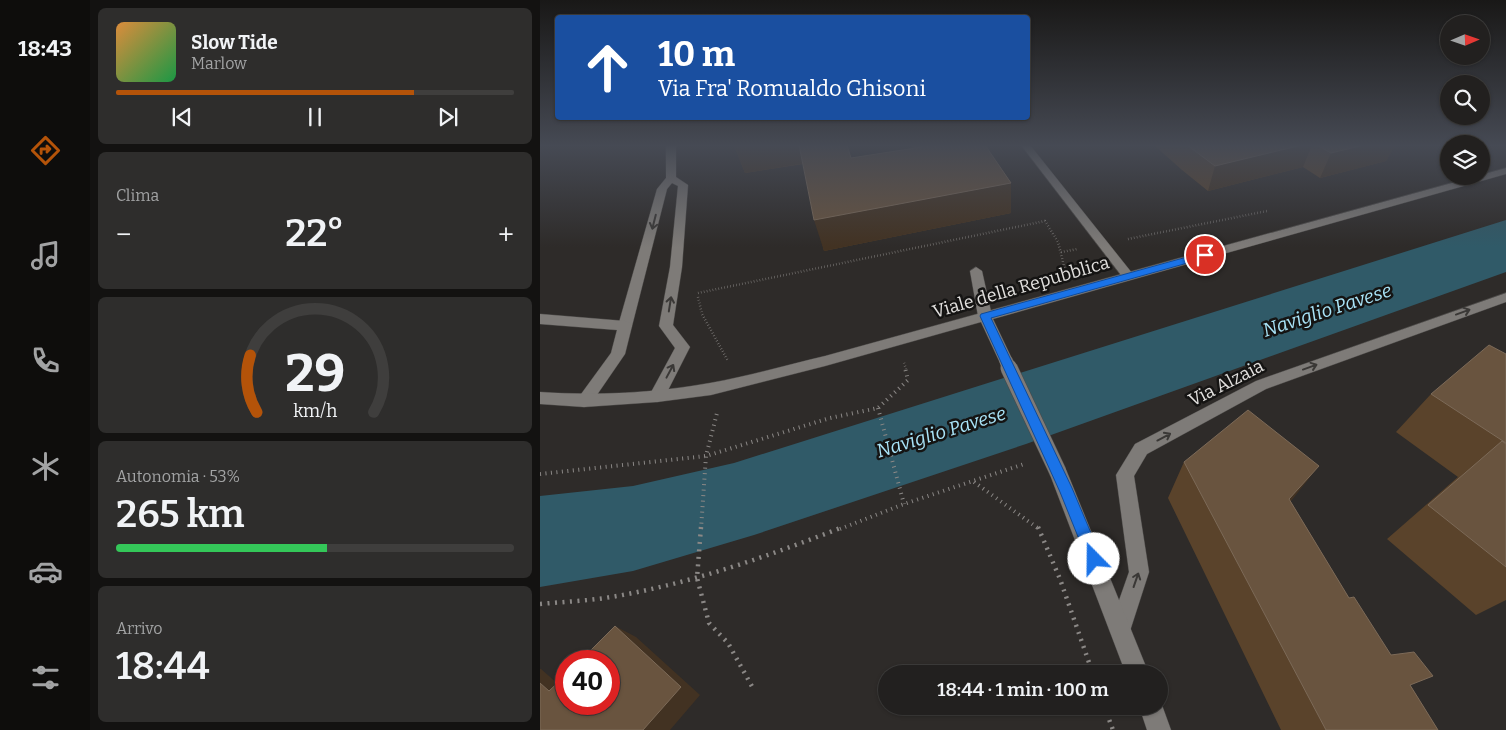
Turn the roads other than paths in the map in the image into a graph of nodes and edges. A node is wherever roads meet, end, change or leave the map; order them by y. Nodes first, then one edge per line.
1 (670, 179) edge
2 (673, 179) edge
3 (1052, 179) edge
4 (1477, 179) edge
5 (976, 270) dead end
6 (1128, 276) junction
7 (1506, 297) edge
8 (985, 316) junction
9 (540, 319) edge
10 (625, 326) junction
11 (657, 396) junction
12 (540, 398) edge
13 (584, 401) junction
14 (1121, 626) junction
15 (1135, 665) edge
16 (1154, 715) edge
17 (1160, 730) edge

1 -> 10 street
11 -> 2 street
3 - 6 street
4 - 6 street, Viale della Repubblica
5 - 8 street
6 - 8 street, Viale della Repubblica
14 -> 7 street, Via Alzaia
8 - 11 street, Viale della Repubblica
8 - 14 street, bridge
9 - 10 street
10 - 13 street
11 - 13 street, Viale della Repubblica
12 - 13 street, Viale della Repubblica
14 - 15 street
16 - 17 street

